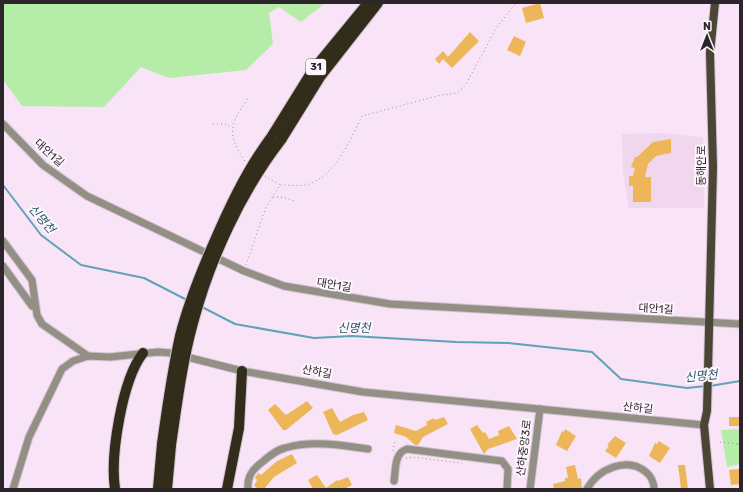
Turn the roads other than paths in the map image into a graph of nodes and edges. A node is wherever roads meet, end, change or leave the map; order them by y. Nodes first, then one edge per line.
1 (368, 3) edge
2 (378, 3) edge
3 (715, 3) edge
4 (3, 124) edge
5 (277, 138) junction
6 (3, 241) edge
7 (3, 266) edge
8 (32, 306) dead end
9 (740, 324) edge
10 (708, 326) junction
11 (143, 353) junction
12 (88, 356) junction
13 (242, 371) junction
14 (540, 409) junction
15 (704, 425) junction
16 (166, 444) junction
17 (368, 449) dead end
18 (394, 481) dead end
19 (13, 489) edge
20 (115, 489) edge
21 (158, 489) edge
22 (167, 489) edge
23 (227, 489) edge
24 (248, 489) edge
25 (507, 489) edge
26 (530, 489) edge
27 (587, 489) edge
28 (654, 489) edge
29 (710, 489) edge

1 - 5 highway, 31
2 - 5 highway
3 - 10 main road, 동해안로
4 - 10 street, 대안1길
5 - 16 highway, bridge
6 - 12 street
7 - 8 street
9 - 10 street, 대안1길
10 - 15 main road, 동해안로
11 - 12 street, 산하길
11 - 13 street, 산하길
11 - 20 highway
12 - 19 street, 산하길
13 - 14 street, 산하길
13 - 23 highway
14 - 15 street, 산하길
14 - 26 street, 산하중앙3로
15 - 29 main road
16 - 21 highway
16 - 22 highway
17 - 24 street
18 - 25 street
27 - 28 street

